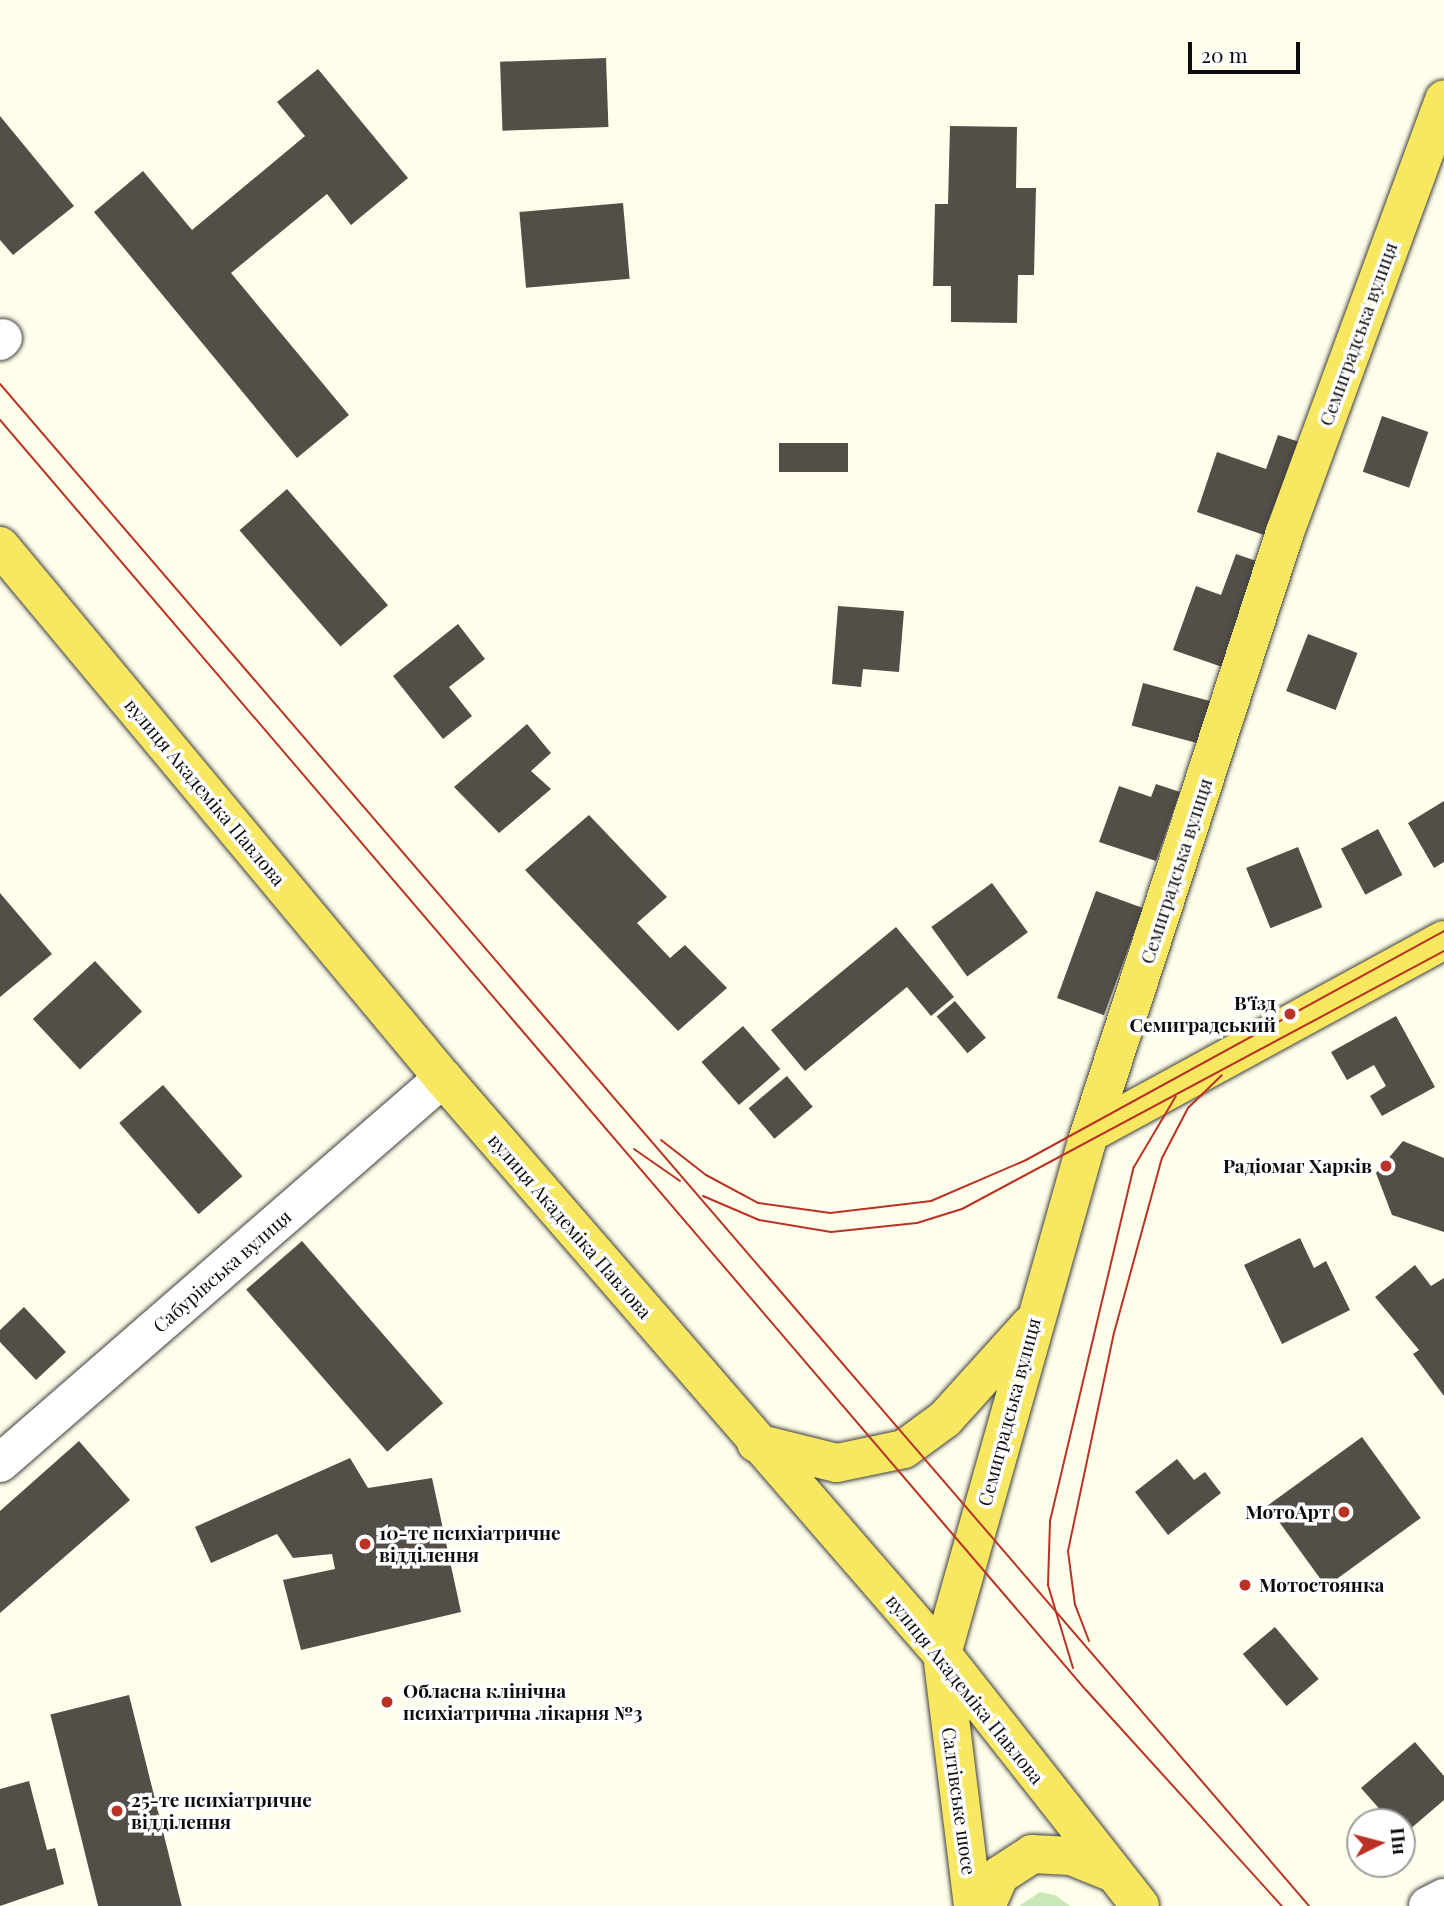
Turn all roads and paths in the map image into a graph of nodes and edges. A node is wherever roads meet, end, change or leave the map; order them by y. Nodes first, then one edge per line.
1 (1444, 99) edge
2 (0, 546) edge
3 (1444, 940) edge
4 (443, 1078) junction
5 (1090, 1133) junction
6 (1034, 1321) junction
7 (755, 1443) junction
8 (0, 1463) edge
9 (942, 1654) junction
10 (1108, 1871) junction
11 (1444, 1898) edge
12 (973, 1906) edge
13 (986, 1906) edge
14 (1140, 1906) edge
15 (1428, 1906) edge

1 - 5 main road, Семиградська вулиця
2 - 4 main road, вулиця Академіка Павлова
3 - 5 main road
4 - 7 main road, вулиця Академіка Павлова
4 - 8 street, Сабурівська вулиця
5 - 6 main road, Семиградська вулиця
6 - 7 main road
6 - 9 main road, Семиградська вулиця
7 - 9 main road, вулиця Академіка Павлова
9 - 10 main road, вулиця Академіка Павлова
9 - 12 main road, Салтівське шосе
10 - 13 main road
10 - 14 main road, вулиця Академіка Павлова
11 - 15 street

